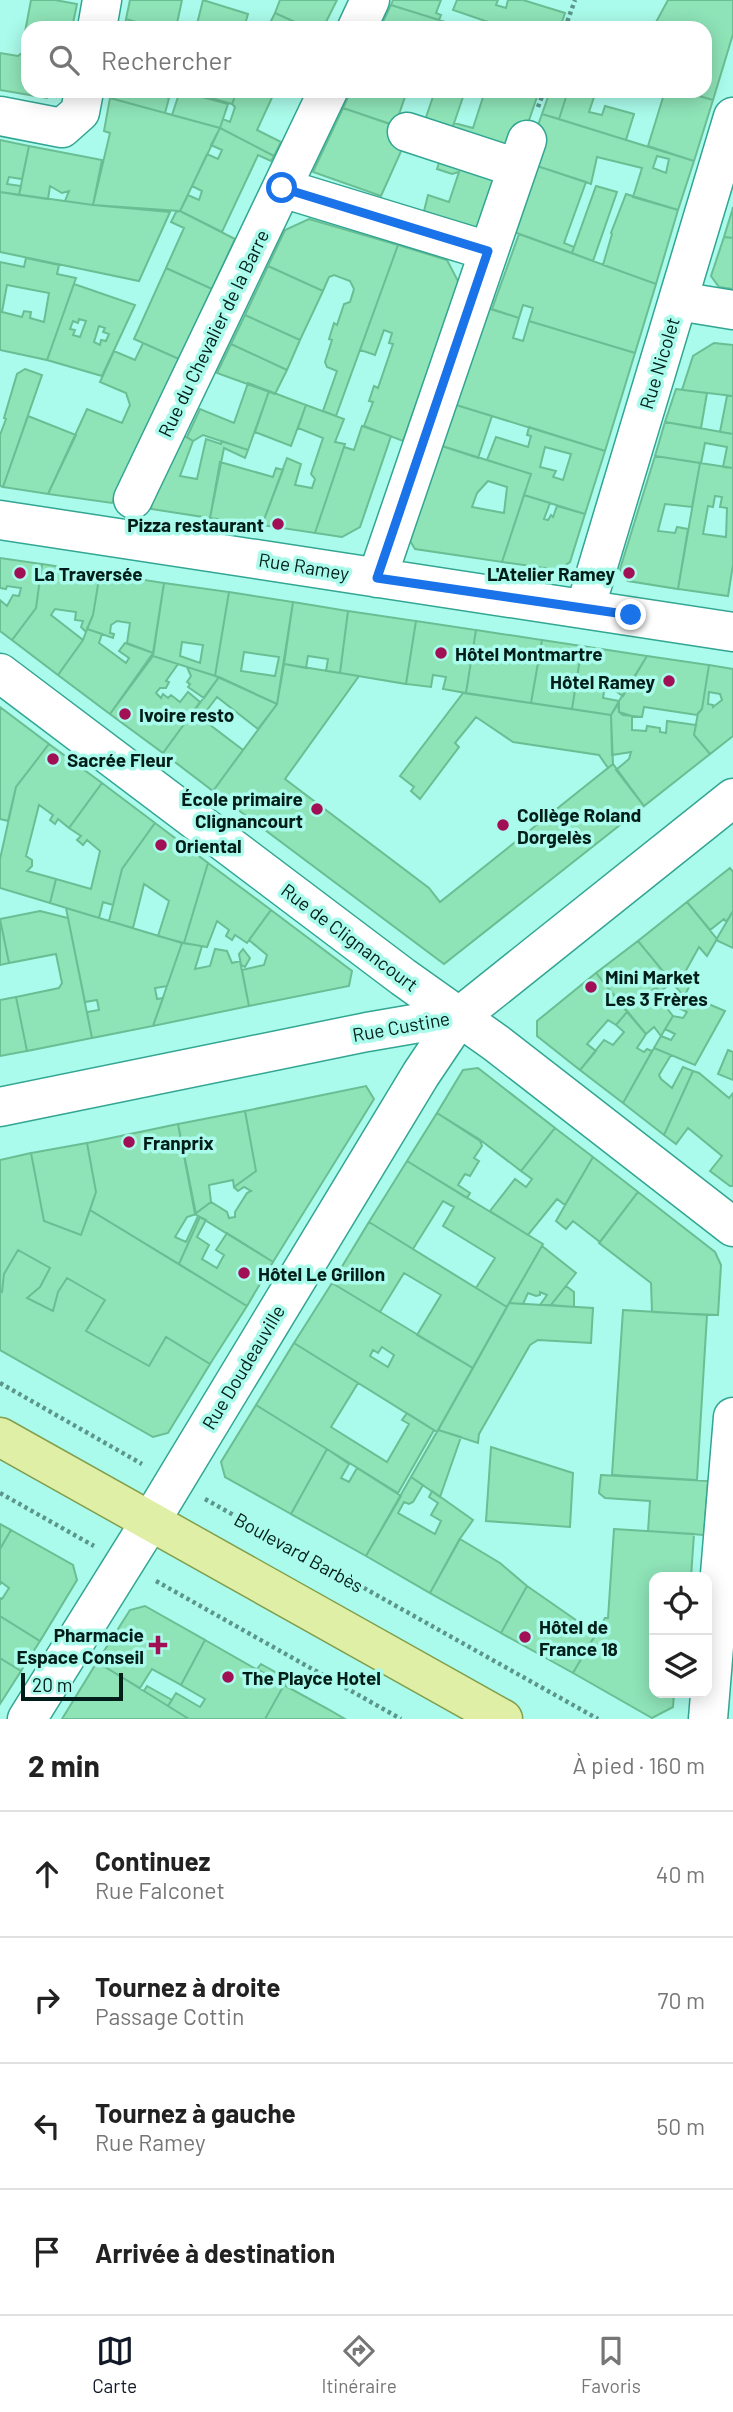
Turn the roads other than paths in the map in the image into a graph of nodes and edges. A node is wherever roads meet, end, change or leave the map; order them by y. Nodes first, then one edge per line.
1 (102, 0) edge
2 (370, 0) edge
3 (98, 21) edge
4 (360, 21) edge
5 (83, 98) edge
6 (325, 98) edge
7 (0, 116) edge
8 (733, 117) edge
9 (407, 132) dead end
10 (282, 188) junction
11 (488, 251) junction
12 (678, 301) junction
13 (733, 310) edge
14 (133, 499) dead end
15 (0, 520) edge
16 (377, 578) junction
17 (585, 609) junction
18 (733, 632) edge
19 (0, 673) edge
20 (733, 798) edge
21 (460, 1016) junction
22 (0, 1107) edge
23 (733, 1227) edge
24 (733, 1417) edge
25 (0, 1437) edge
26 (150, 1522) junction
27 (27, 1719) edge
28 (503, 1719) edge
29 (708, 1719) edge

1 - 3 street
2 - 4 street
5 - 7 street
6 - 10 street, Rue du Chevalier de la Barre
8 - 12 street, Rue Nicolet
9 - 11 street
10 - 11 street
10 - 14 street, Rue du Chevalier de la Barre
11 - 16 street
12 - 13 street
12 - 17 street, Rue Nicolet
15 - 16 street, Rue Ramey
16 - 17 street, Rue Ramey
17 - 18 street, Rue Ramey
19 - 21 street, Rue de Clignancourt
20 - 21 street, Rue Custine
21 - 22 street, Rue Custine
21 - 23 street, Rue de Clignancourt
21 - 26 street, Rue Doudeauville
24 - 29 street
25 - 26 main road
26 - 27 street, Rue Doudeauville
26 - 28 main road

